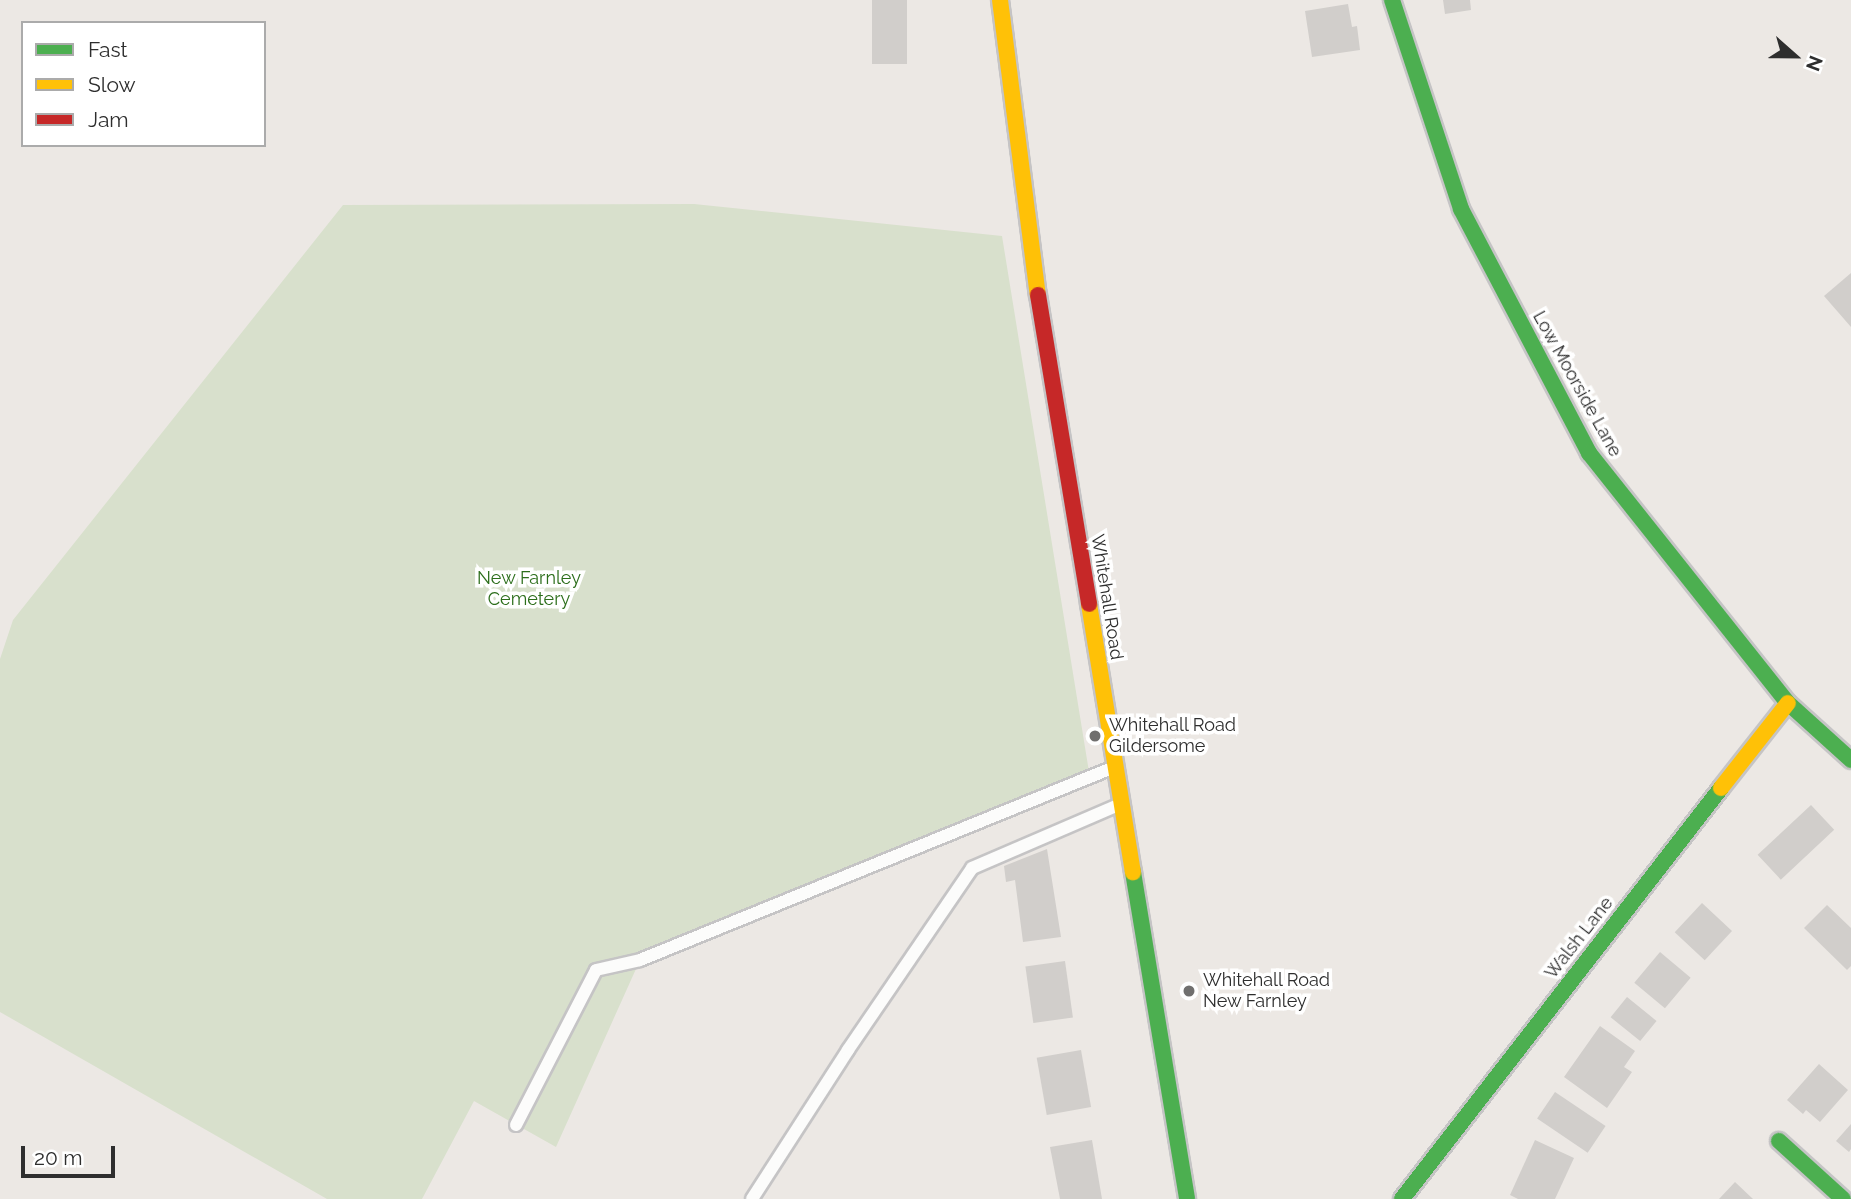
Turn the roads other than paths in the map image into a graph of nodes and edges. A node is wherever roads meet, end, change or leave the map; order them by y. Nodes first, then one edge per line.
1 (1000, 0) edge
2 (1392, 0) edge
3 (1788, 703) junction
4 (1851, 760) edge
5 (1115, 767) junction
6 (1122, 804) junction
7 (516, 1125) dead end
8 (1779, 1141) dead end
9 (752, 1199) edge
10 (1187, 1199) edge
11 (1402, 1199) edge
12 (1843, 1199) edge

1 - 5 street, Whitehall Road
2 - 3 street, Low Moorside Lane
3 - 4 street, Low Moorside Lane
3 - 11 street, Walsh Lane
5 - 6 street, Whitehall Road
5 - 7 lane
6 - 9 lane
6 - 10 street, Whitehall Road
8 - 12 street

